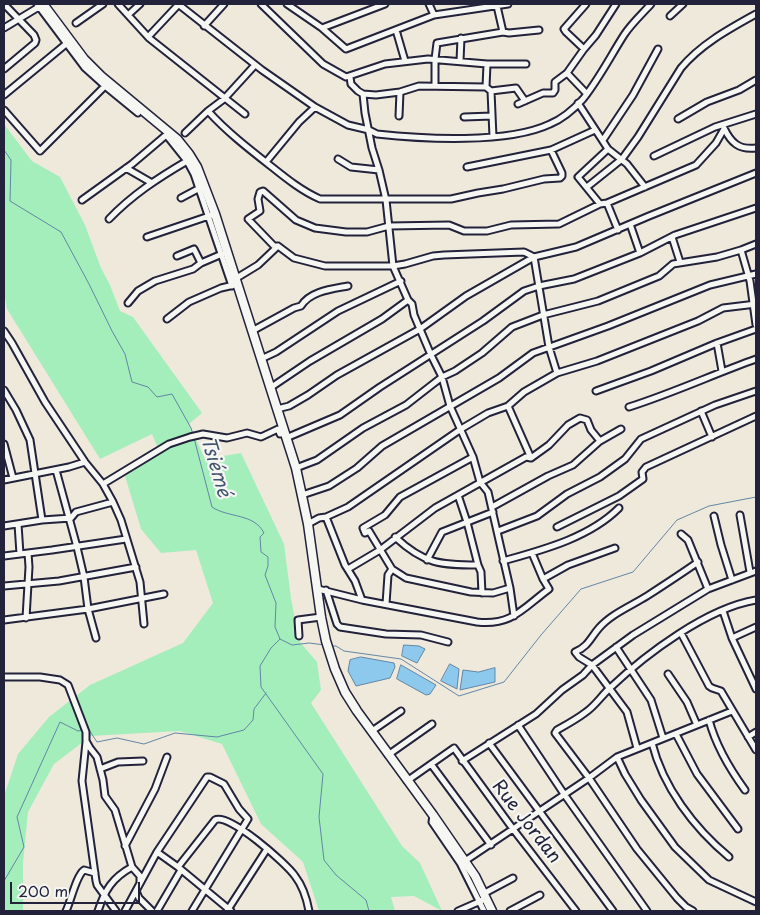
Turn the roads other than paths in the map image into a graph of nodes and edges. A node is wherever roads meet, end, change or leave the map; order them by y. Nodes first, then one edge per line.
1 (4, 4) edge
2 (103, 4) edge
3 (118, 4) edge
4 (140, 4) edge
5 (178, 4) edge
6 (224, 4) edge
7 (261, 4) edge
8 (289, 4) edge
9 (386, 4) edge
10 (430, 4) edge
11 (457, 4) edge
12 (508, 4) edge
13 (586, 4) edge
14 (616, 4) edge
15 (651, 4) edge
16 (683, 4) edge
17 (41, 5) edge
18 (497, 6) junction
19 (458, 10) junction
20 (756, 14) edge
21 (128, 15) junction
22 (434, 15) junction
23 (670, 16) dead end
24 (18, 19) junction
25 (76, 23) dead end
26 (204, 26) junction
27 (4, 28) edge
28 (322, 28) junction
29 (396, 30) junction
30 (539, 30) dead end
31 (503, 32) junction
32 (148, 37) junction
33 (461, 38) junction
34 (66, 44) junction
35 (584, 49) junction
36 (658, 49) dead end
37 (435, 59) junction
38 (460, 60) junction
39 (405, 61) junction
40 (488, 64) junction
41 (526, 64) dead end
42 (255, 65) junction
43 (4, 69) edge
44 (567, 73) junction
45 (350, 77) junction
46 (756, 80) edge
47 (104, 86) junction
48 (435, 86) junction
49 (489, 89) junction
50 (400, 92) junction
51 (363, 94) junction
52 (587, 94) junction
53 (4, 95) edge
54 (224, 99) junction
55 (525, 101) junction
56 (578, 103) junction
57 (518, 104) dead end
58 (315, 107) junction
59 (4, 110) edge
60 (208, 111) junction
61 (138, 113) dead end
62 (244, 114) dead end
63 (756, 114) edge
64 (399, 116) dead end
65 (492, 116) junction
66 (464, 117) dead end
67 (678, 119) dead end
68 (724, 127) junction
69 (369, 130) junction
70 (596, 130) junction
71 (184, 133) dead end
72 (493, 137) junction
73 (603, 140) junction
74 (608, 148) junction
75 (756, 148) edge
76 (551, 150) junction
77 (654, 156) dead end
78 (338, 159) dead end
79 (622, 159) junction
80 (187, 161) junction
81 (266, 162) junction
82 (467, 167) dead end
83 (126, 168) junction
84 (379, 170) junction
85 (756, 174) edge
86 (152, 183) junction
87 (645, 187) junction
88 (203, 188) junction
89 (587, 188) junction
90 (181, 198) dead end
91 (82, 200) dead end
92 (386, 200) junction
93 (607, 203) junction
94 (600, 204) junction
95 (756, 208) edge
96 (212, 215) junction
97 (109, 219) dead end
98 (630, 224) junction
99 (389, 226) junction
100 (618, 230) junction
101 (672, 237) junction
102 (147, 238) dead end
103 (756, 244) edge
104 (278, 246) junction
105 (741, 250) junction
106 (640, 253) junction
107 (222, 254) junction
108 (177, 256) dead end
109 (534, 257) junction
110 (680, 262) junction
111 (201, 263) junction
112 (393, 266) junction
113 (756, 274) edge
114 (749, 276) junction
115 (400, 281) junction
116 (235, 283) junction
117 (348, 286) dead end
118 (539, 286) junction
119 (408, 300) junction
120 (128, 303) dead end
121 (755, 304) edge
122 (543, 316) junction
123 (167, 319) dead end
124 (756, 325) edge
125 (420, 329) junction
126 (756, 329) edge
127 (4, 331) edge
128 (252, 331) junction
129 (718, 343) junction
130 (549, 347) junction
131 (431, 356) junction
132 (261, 359) junction
133 (756, 359) edge
134 (722, 371) junction
135 (557, 373) junction
136 (442, 377) junction
137 (270, 388) junction
138 (4, 390) edge
139 (596, 391) dead end
140 (756, 391) edge
141 (450, 406) junction
142 (508, 406) junction
143 (630, 407) dead end
144 (277, 409) junction
145 (702, 411) junction
146 (756, 416) edge
147 (461, 429) junction
148 (621, 429) dead end
149 (285, 436) junction
150 (712, 437) junction
151 (600, 442) junction
152 (4, 444) edge
153 (473, 458) junction
154 (531, 458) junction
155 (85, 462) junction
156 (296, 468) junction
157 (56, 470) junction
158 (36, 473) junction
159 (13, 478) junction
160 (4, 480) edge
161 (480, 482) junction
162 (102, 484) junction
163 (458, 495) junction
164 (302, 496) junction
165 (113, 502) junction
166 (619, 508) dead end
167 (493, 510) junction
168 (740, 515) dead end
169 (714, 516) dead end
170 (326, 517) junction
171 (70, 518) junction
172 (42, 520) junction
173 (467, 522) junction
174 (18, 524) junction
175 (308, 524) junction
176 (4, 526) edge
177 (557, 527) dead end
178 (498, 532) junction
179 (681, 534) dead end
180 (395, 537) junction
181 (126, 539) junction
182 (77, 547) junction
183 (615, 548) dead end
184 (380, 550) junction
185 (28, 553) junction
186 (532, 553) junction
187 (20, 554) junction
188 (4, 556) edge
189 (427, 560) junction
190 (503, 561) junction
191 (698, 562) junction
192 (478, 565) junction
193 (136, 567) junction
194 (348, 569) junction
195 (392, 569) junction
196 (756, 571) edge
197 (750, 572) junction
198 (84, 577) junction
199 (543, 579) junction
200 (732, 580) junction
201 (27, 584) junction
202 (4, 586) edge
203 (510, 588) junction
204 (708, 589) junction
205 (322, 590) junction
206 (482, 593) junction
207 (164, 594) dead end
208 (142, 599) junction
209 (362, 600) junction
210 (756, 600) edge
211 (386, 604) junction
212 (88, 610) junction
213 (723, 611) junction
214 (514, 616) junction
215 (321, 617) junction
216 (26, 618) junction
217 (4, 620) edge
218 (144, 624) dead end
219 (756, 627) edge
220 (681, 634) junction
221 (299, 636) dead end
222 (96, 638) dead end
223 (732, 638) junction
224 (448, 642) dead end
225 (616, 647) junction
226 (592, 665) junction
227 (631, 670) junction
228 (668, 674) dead end
229 (4, 677) edge
230 (610, 688) junction
231 (756, 689) edge
232 (401, 711) dead end
233 (732, 711) junction
234 (709, 720) junction
235 (432, 724) dead end
236 (518, 725) junction
237 (697, 725) junction
238 (372, 731) junction
239 (756, 732) edge
240 (676, 734) junction
241 (748, 737) junction
242 (663, 738) junction
243 (86, 741) junction
244 (489, 743) junction
245 (652, 743) junction
246 (637, 748) junction
247 (756, 750) edge
248 (388, 756) junction
249 (167, 757) dead end
250 (617, 757) junction
251 (462, 760) junction
252 (143, 761) dead end
253 (431, 764) junction
254 (100, 769) junction
255 (589, 778) junction
256 (406, 780) junction
257 (745, 790) dead end
258 (564, 794) junction
259 (539, 811) junction
260 (433, 815) junction
261 (242, 829) junction
262 (513, 829) junction
263 (738, 829) dead end
264 (491, 844) junction
265 (125, 846) junction
266 (267, 849) junction
267 (156, 852) junction
268 (729, 857) dead end
269 (465, 861) junction
270 (132, 867) junction
271 (180, 869) junction
272 (94, 873) junction
273 (513, 878) dead end
274 (140, 882) junction
275 (206, 890) junction
276 (136, 891) junction
277 (540, 895) dead end
278 (104, 896) junction
279 (483, 898) junction
280 (756, 902) edge
281 (66, 911) edge
282 (98, 911) edge
283 (116, 911) edge
284 (125, 911) edge
285 (152, 911) edge
286 (157, 911) edge
287 (192, 911) edge
288 (229, 911) edge
289 (310, 911) edge
290 (458, 911) edge
291 (484, 911) edge
292 (492, 911) edge
293 (510, 911) edge
294 (576, 911) edge
295 (613, 911) edge
296 (647, 911) edge
297 (693, 911) edge

1 - 24 street
2 - 25 street
3 - 21 street
4 - 21 street
5 - 26 street
5 - 32 street
6 - 26 street
7 - 45 street
8 - 28 street
9 - 28 street
10 - 22 street
11 - 19 street
12 - 18 street
13 - 35 street
14 - 35 street
15 - 52 street
16 - 23 street
17 - 24 street
17 - 34 street
17 - 88 main road
18 - 19 street
18 - 31 street
19 - 22 street
20 - 79 street
21 - 32 street
22 - 29 street
24 - 27 street
24 - 43 street
26 - 42 street
28 - 29 street
29 - 39 street
30 - 31 street
31 - 33 street
32 - 54 street
33 - 37 street
33 - 38 street
34 - 47 street
34 - 53 street
35 - 44 street
36 - 73 street
37 - 38 street
37 - 39 street
37 - 48 street
38 - 40 street
39 - 45 street
40 - 41 street
40 - 49 street
42 - 54 street
42 - 58 street
44 - 52 street
44 - 55 street
45 - 51 street
46 - 67 street
47 - 59 street
47 - 61 street
48 - 49 street
48 - 50 street
49 - 55 street
49 - 65 street
50 - 51 street
50 - 64 street
51 - 69 street
52 - 56 street
54 - 60 street
54 - 62 street
55 - 57 street
56 - 70 street
56 - 72 street
58 - 69 street
58 - 81 street
60 - 71 street
60 - 81 street
63 - 68 street
65 - 66 street
65 - 72 street
68 - 75 street
68 - 77 street
68 - 87 street
69 - 72 street
69 - 84 street
70 - 73 street
70 - 76 street
73 - 74 street
74 - 79 street
74 - 89 street
76 - 82 street
76 - 92 street
78 - 84 street
79 - 87 street
79 - 89 street
80 - 83 street
80 - 86 street
80 - 88 street
81 - 92 street
83 - 86 street
83 - 91 street
84 - 92 street
85 - 98 street
86 - 97 street
87 - 93 street
88 - 90 street
88 - 96 main road
89 - 94 street
92 - 99 street
93 - 94 street
93 - 100 street
94 - 99 street
95 - 101 street
96 - 102 street
96 - 107 street
96 - 116 main road
98 - 100 street
98 - 106 street
99 - 104 street
99 - 112 street
100 - 109 street
101 - 106 street
101 - 110 street
103 - 105 street
104 - 112 street
104 - 116 street
105 - 110 street
105 - 114 street
106 - 118 street
107 - 111 street
107 - 116 street
108 - 111 street
109 - 112 street
109 - 118 street
109 - 125 street
110 - 122 street
111 - 120 street
112 - 115 street
113 - 114 street
114 - 121 street
114 - 130 street
115 - 119 street
115 - 132 street
116 - 123 street
116 - 128 main road
117 - 128 street
118 - 122 street
118 - 131 street
119 - 125 street
119 - 137 street
121 - 124 street
121 - 135 street
122 - 130 street
122 - 136 street
125 - 131 street
125 - 144 street
126 - 129 street
127 - 155 street
128 - 132 main road
129 - 134 street
129 - 139 street
130 - 135 street
130 - 141 street
131 - 136 street
131 - 149 street
132 - 137 main road
133 - 134 street
134 - 143 street
135 - 142 street
136 - 141 street
136 - 156 street
137 - 144 main road
138 - 158 street
140 - 145 street
141 - 147 street
141 - 164 street
142 - 147 street
142 - 154 street
144 - 149 main road
145 - 150 street
145 - 178 street
146 - 150 street
147 - 153 street
147 - 170 street
148 - 151 street
149 - 156 main road
149 - 162 street
150 - 177 street
151 - 154 street
151 - 167 street
152 - 159 street
153 - 161 street
153 - 184 street
154 - 161 street
155 - 157 street
155 - 162 street
156 - 164 main road
157 - 158 street
157 - 171 street
158 - 159 street
158 - 172 street
159 - 160 street
161 - 163 street
161 - 167 street
162 - 165 street
163 - 173 street
163 - 180 street
164 - 175 main road
165 - 171 street
165 - 181 street
166 - 186 street
167 - 173 street
167 - 178 street
168 - 197 street
169 - 200 street
170 - 175 street
170 - 194 street
171 - 172 street
171 - 182 street
172 - 174 street
173 - 189 street
173 - 192 street
174 - 176 street
174 - 187 street
175 - 205 main road
178 - 190 street
179 - 191 street
180 - 184 street
180 - 189 street
181 - 182 street
181 - 193 street
182 - 185 street
182 - 198 street
183 - 199 street
184 - 194 street
184 - 195 street
185 - 187 street
185 - 201 street
186 - 190 street
186 - 199 street
187 - 188 street
189 - 192 street
190 - 203 street
191 - 204 street
191 - 226 street
192 - 206 street
193 - 198 street
193 - 208 street
194 - 209 street
195 - 206 street
195 - 211 street
196 - 197 street
197 - 200 street
198 - 201 street
198 - 212 street
199 - 214 street
200 - 204 street
201 - 202 street
201 - 216 street
203 - 206 street
203 - 214 street
204 - 225 street
205 - 209 street
205 - 215 main road
205 - 224 street
207 - 208 street
208 - 212 street
208 - 218 street
209 - 211 street
210 - 213 street
211 - 214 street
212 - 216 street
212 - 222 street
213 - 220 street
213 - 223 street
215 - 221 street
215 - 238 main road
216 - 217 street
219 - 223 street
220 - 227 street
220 - 233 street
223 - 231 street
225 - 226 street
225 - 227 street
226 - 230 street
226 - 236 street
227 - 230 street
227 - 242 street
228 - 237 street
229 - 243 street
230 - 246 street
230 - 255 street
232 - 238 street
233 - 234 street
233 - 241 street
234 - 237 street
234 - 257 street
235 - 248 street
236 - 244 street
236 - 258 street
237 - 240 street
238 - 248 main road
239 - 241 street
240 - 242 street
240 - 263 street
241 - 247 street
242 - 245 street
243 - 254 street
243 - 272 street
244 - 251 street
244 - 259 street
245 - 246 street
245 - 268 street
246 - 250 street
248 - 256 main road
249 - 265 street
250 - 255 street
250 - 280 street
251 - 253 street, Rue Jordan
251 - 262 street, Rue Jordan
252 - 254 street
253 - 256 street
253 - 264 street
254 - 265 street
255 - 258 street
255 - 297 street
256 - 260 main road
258 - 259 street
258 - 296 street
259 - 262 street
259 - 295 street
260 - 269 main road
260 - 279 street
261 - 266 street
261 - 267 street
261 - 271 street
261 - 275 street
262 - 264 street
262 - 294 street, Rue Jordan
264 - 269 street
265 - 270 street
266 - 288 street
266 - 289 street
267 - 271 street
267 - 274 street
269 - 279 main road
270 - 274 street
270 - 278 street
271 - 275 street
271 - 286 street
272 - 278 street
272 - 281 street
273 - 279 street
274 - 276 street
275 - 287 street
275 - 288 street
276 - 284 street
276 - 285 street
277 - 293 street
278 - 282 street
278 - 283 street
279 - 290 street
279 - 291 street
279 - 292 main road

